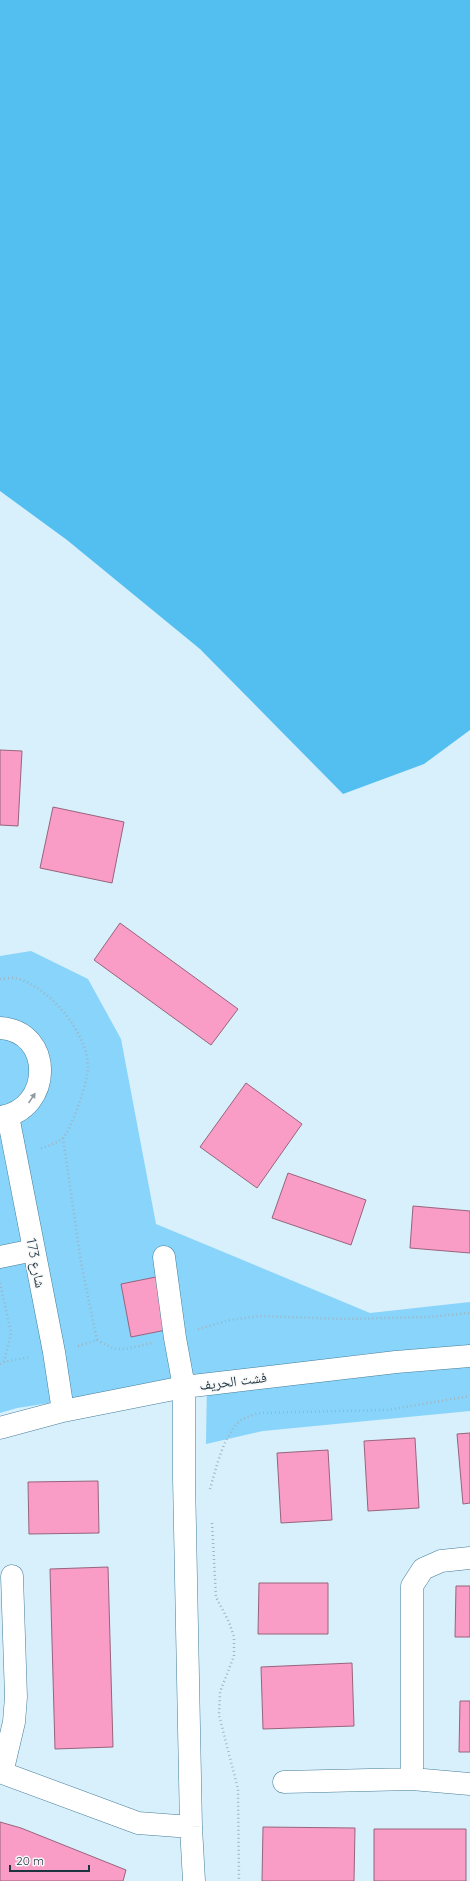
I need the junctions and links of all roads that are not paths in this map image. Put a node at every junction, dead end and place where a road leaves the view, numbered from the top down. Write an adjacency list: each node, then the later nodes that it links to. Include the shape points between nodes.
1 (0, 1028): 2 (street, شارع 173, one-way to 1, via 20,1111 30,1103 37,1092 40,1060 33,1044 15,1032)
2 (4, 1117): 3 (street, شارع 173)
3 (34, 1250): 4 (street); 8 (street, شارع 173)
4 (0, 1257)
5 (164, 1257): 7 (street)
6 (470, 1356): 7 (street, فشت الحريف)
7 (184, 1387): 8 (street, فشت الحريف); 16 (street)
8 (63, 1411): 9 (street, فشت الحريف)
9 (0, 1428)
10 (470, 1558): 13 (street, via 441,1561 423,1569 412,1586)
11 (12, 1576): 12 (street, via 16,1697 14,1722)
12 (1, 1772): 16 (street, via 138,1823)
13 (412, 1779): 14 (street); 15 (street)
14 (284, 1782)
15 (470, 1784)
16 (191, 1827): 17 (street)
17 (194, 1881)

